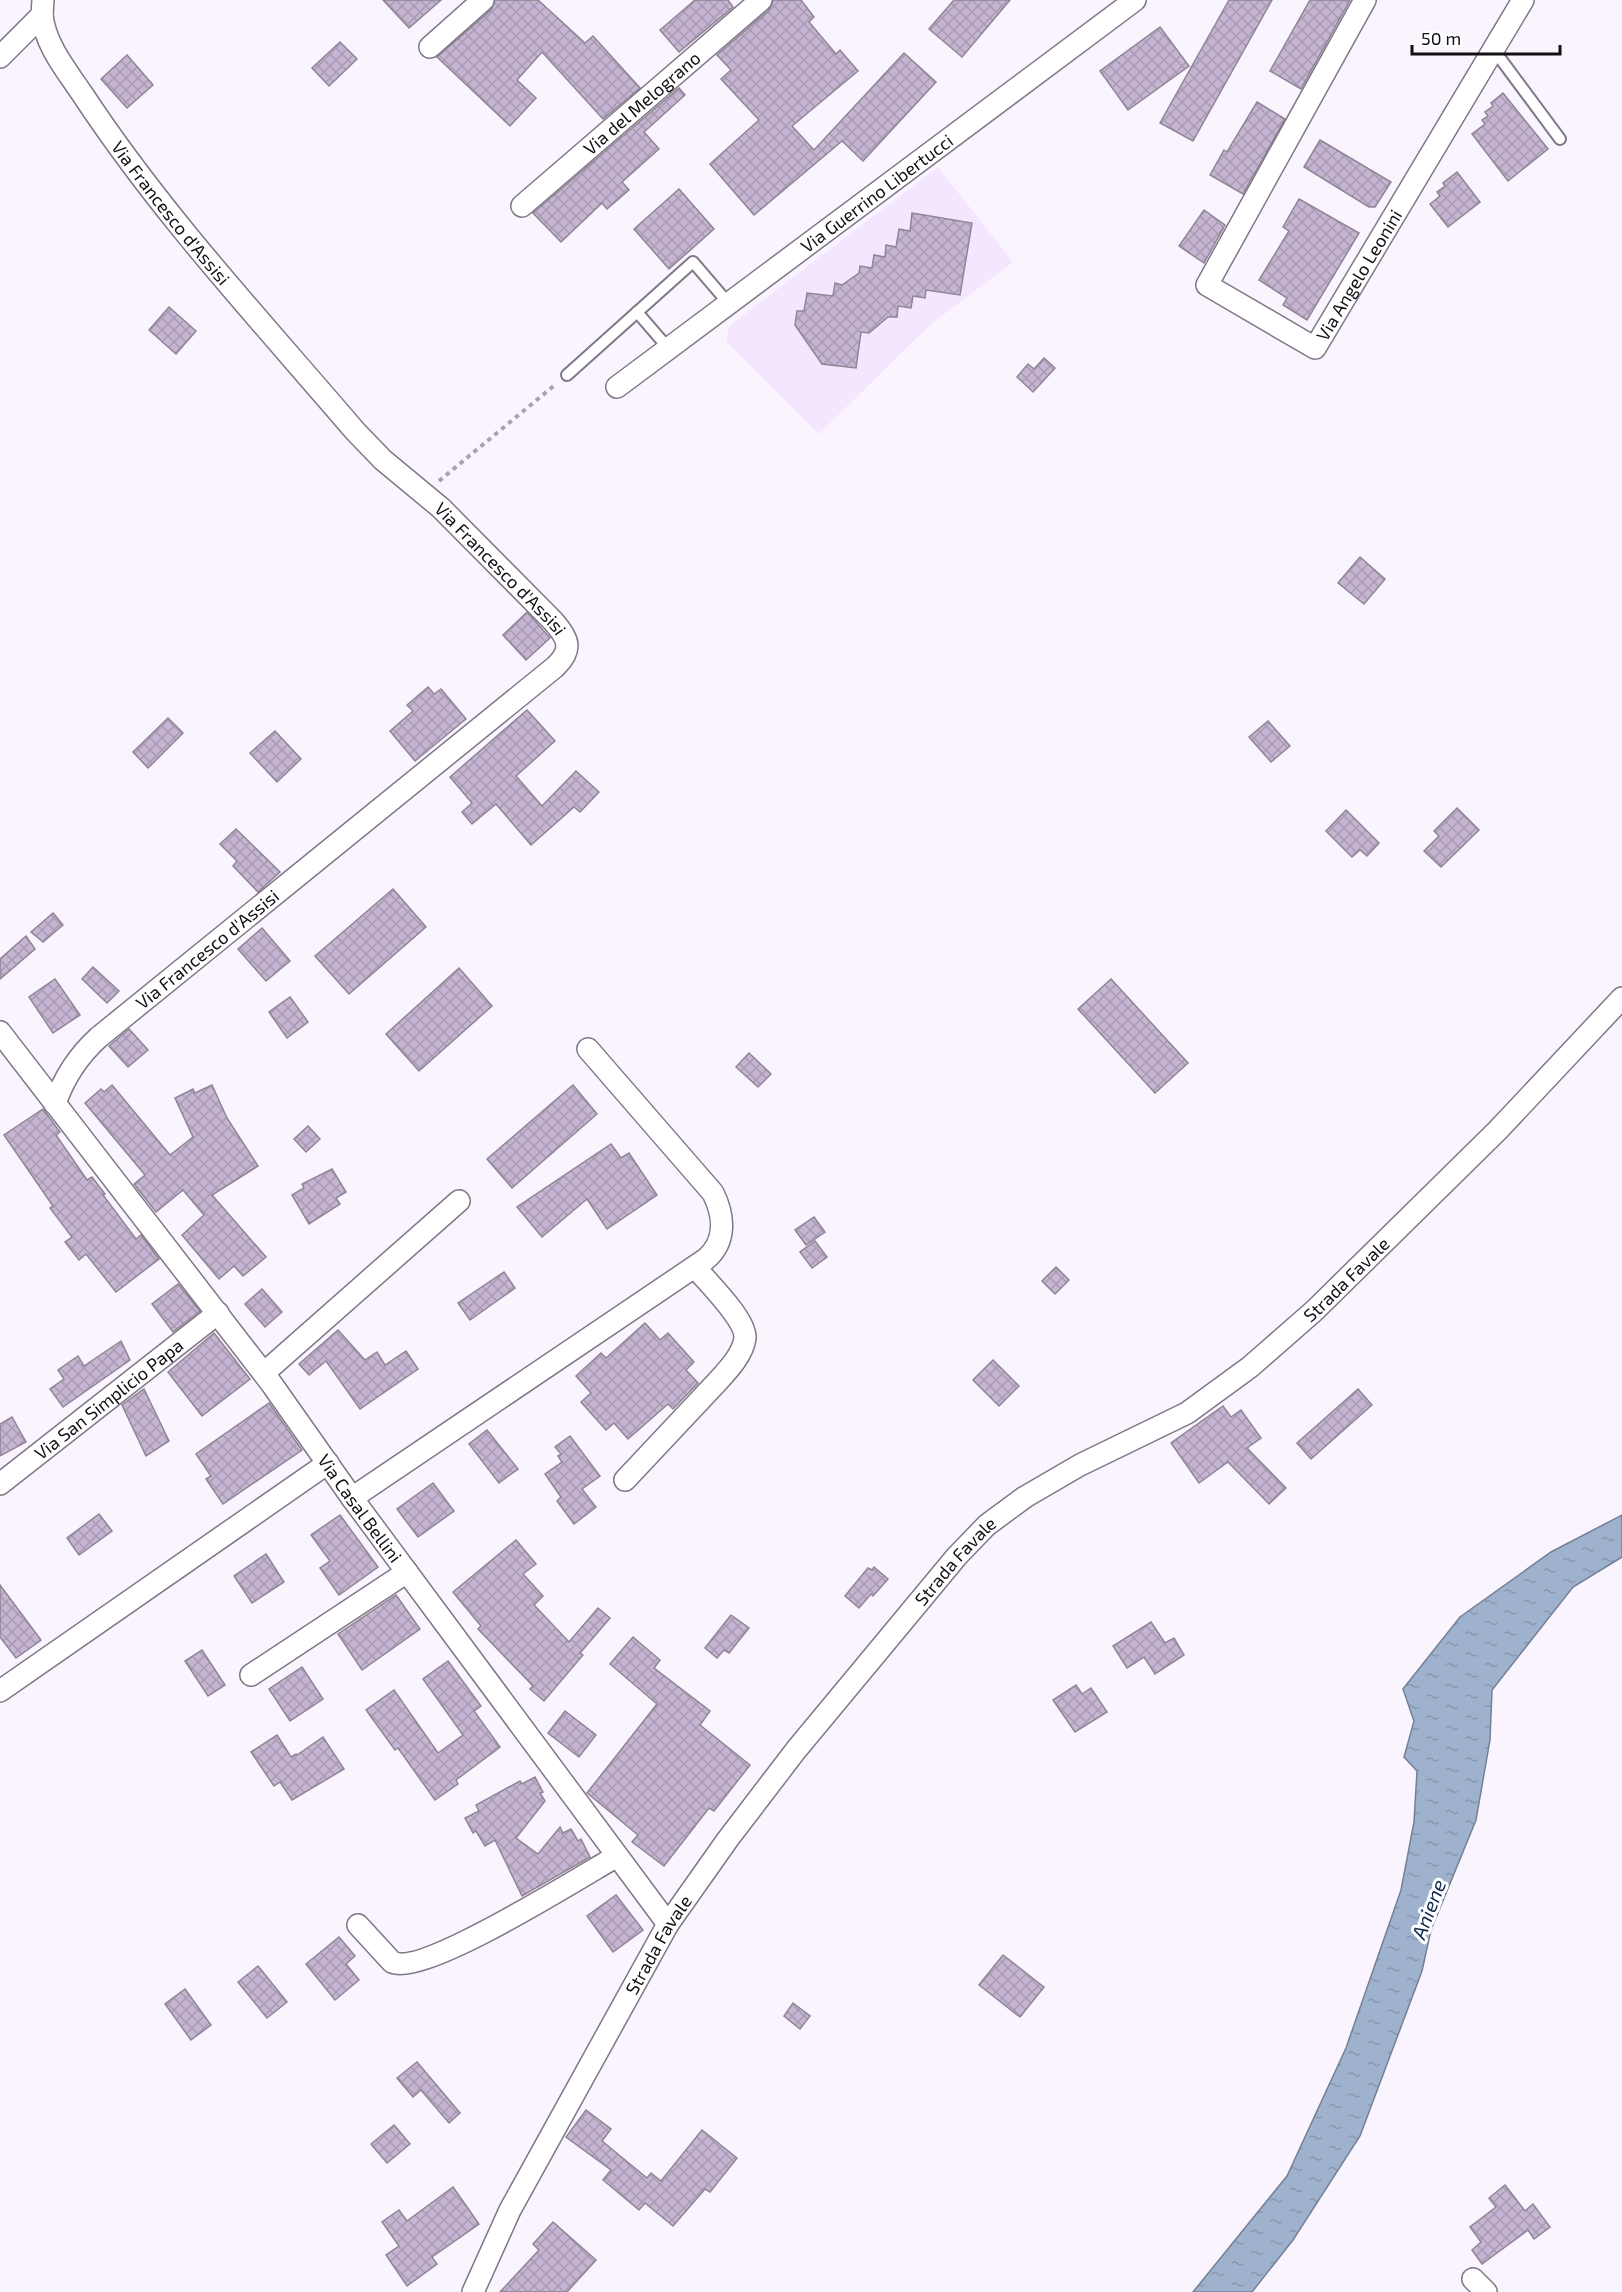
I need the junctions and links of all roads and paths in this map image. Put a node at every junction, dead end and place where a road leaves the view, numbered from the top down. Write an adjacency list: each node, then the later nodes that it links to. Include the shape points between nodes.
1 (483, 0): 7 (street)
2 (760, 0): 11 (street, Via del Melograno)
3 (1135, 0): 12 (street, Via Guerrino Libertucci)
4 (1365, 0): 8 (street, Via Angelo Leonini, via 1207,285 1315,348)
5 (1522, 0): 8 (street, Via Angelo Leonini)
6 (42, 8): 9 (street); 17 (street, Via Francesco d'Assisi, via 45,33 54,50 145,183 355,431 383,460)
7 (430, 47)
8 (1494, 50): 10 (lane)
9 (0, 57)
10 (1560, 139)
11 (522, 206)
12 (729, 304): 13 (lane, via 693,262); 14 (street, Via Guerrino Libertucci)
13 (637, 312): 14 (lane); 15 (lane)
14 (669, 349): 16 (street, Via Guerrino Libertucci)
15 (567, 375): 17 (path)
16 (617, 387)
17 (425, 493): 21 (street, Via Francesco d'Assisi, via 559,628 567,646 564,657 99,1037 82,1053)
18 (1622, 998): 34 (street, Strada Favale, via 1481,1146 1319,1306 1250,1367 1187,1413 1041,1487 973,1539 796,1750)
19 (0, 1032): 21 (street, Via Casal Bellini)
20 (588, 1049): 23 (street, via 717,1201 722,1223 718,1244)
21 (52, 1100): 24 (street, Via Casal Bellini)
22 (459, 1201): 25 (street)
23 (695, 1267): 27 (street, via 738,1319 745,1332 744,1343 732,1365); 29 (street)
24 (219, 1313): 25 (street, Via Casal Bellini); 28 (street, Via San Simplicio Papa)
25 (264, 1373): 26 (street, Via Casal Bellini)
26 (328, 1463): 29 (street, Via Casal Bellini); 32 (street)
27 (625, 1480)
28 (0, 1485)
29 (352, 1498): 30 (street, Via Casal Bellini)
30 (406, 1572): 31 (street); 33 (street, Via Casal Bellini)
31 (251, 1675)
32 (0, 1690)
33 (617, 1856): 34 (street, Via Casal Bellini); 35 (street, via 460,1944 411,1964 392,1962)
34 (668, 1924): 36 (street, Strada Favale, via 510,2210)
35 (358, 1925)
36 (473, 2292)

